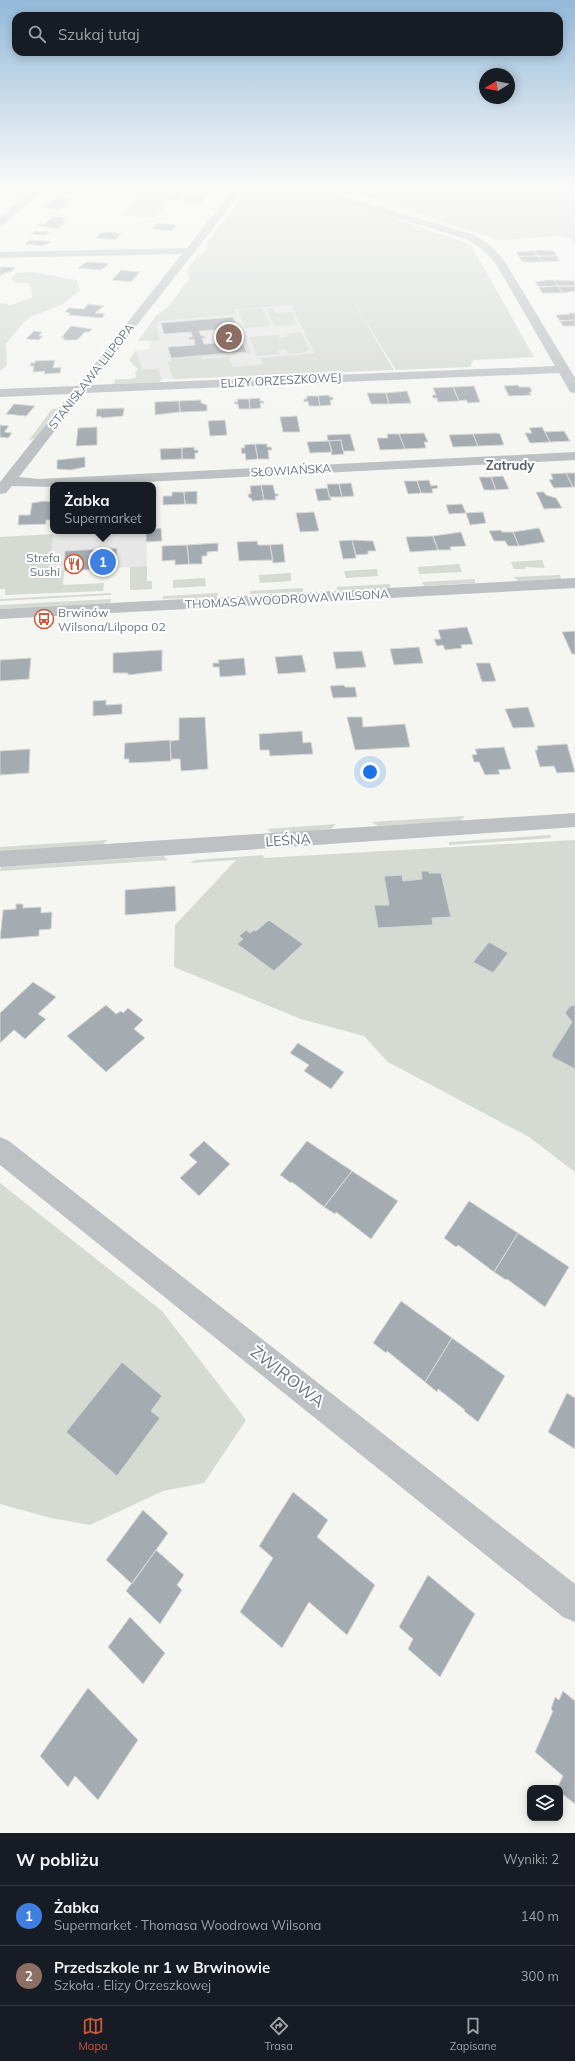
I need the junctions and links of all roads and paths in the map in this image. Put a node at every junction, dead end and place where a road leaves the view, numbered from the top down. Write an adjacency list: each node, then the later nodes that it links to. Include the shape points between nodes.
1 (174, 271): 5 (street, STANISŁAWA LILPOPA)
2 (506, 271): 3 (street)
3 (562, 369): 4 (street); 5 (street, ELIZY ORZESZKOWEJ)
4 (575, 389)
5 (80, 390): 6 (street, ELIZY ORZESZKOWEJ); 8 (street, STANISŁAWA LILPOPA)
6 (0, 393)
7 (575, 456): 8 (street, SŁOWIAŃSKA)
8 (4, 486)
9 (575, 583): 10 (street, THOMASA WOODROWA WILSONA)
10 (0, 614)
11 (575, 820): 12 (street, LEŚNA)
12 (0, 859)
13 (0, 1149): 14 (street, ŻWIROWA)
14 (575, 1605)

